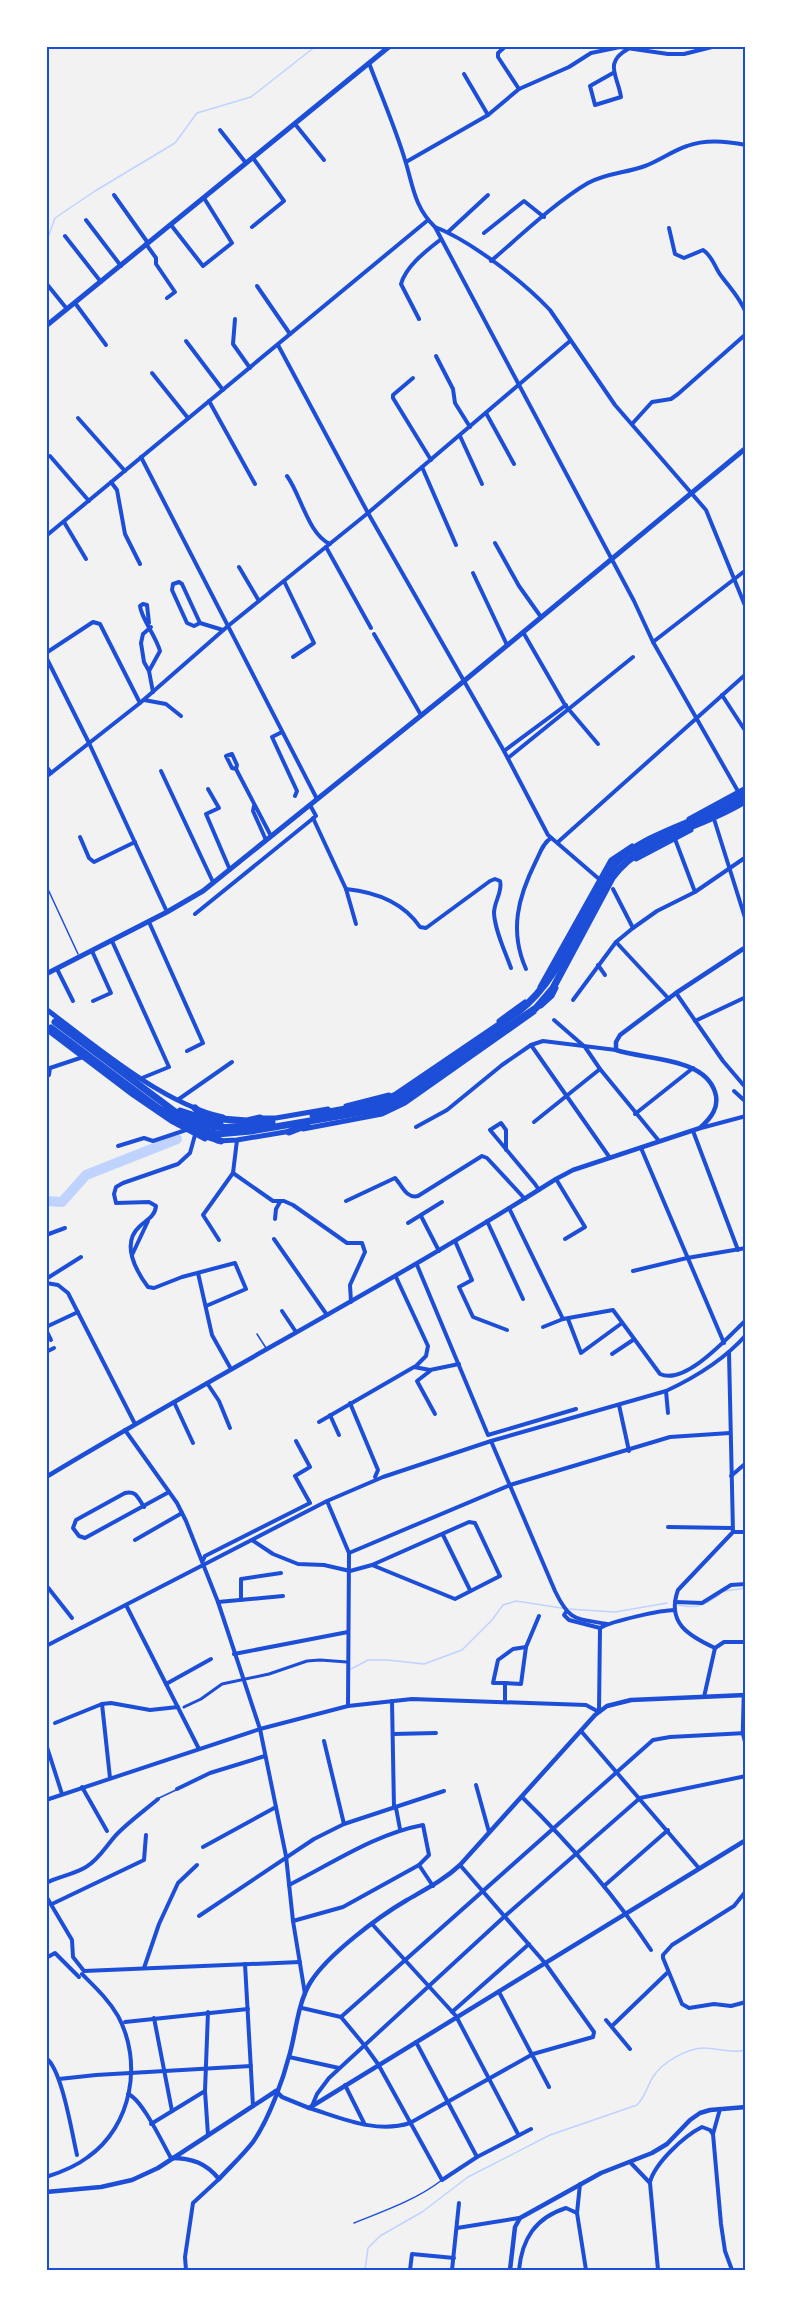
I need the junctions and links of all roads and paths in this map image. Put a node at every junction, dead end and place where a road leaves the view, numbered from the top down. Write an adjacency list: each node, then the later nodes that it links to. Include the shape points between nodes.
1 (390, 46): 7 (main road)
2 (506, 46): 10 (street, via 498,57)
3 (716, 46): 6 (street, via 684,54)
4 (607, 48): 5 (street); 10 (street)
5 (629, 48): 6 (street); 8 (street, via 615,59)
6 (648, 49)
7 (369, 63): 12 (main road); 17 (street)
8 (613, 73): 8 (street, via 621,97 595,105 590,86)
9 (464, 74): 11 (street)
10 (519, 89): 11 (street)
11 (488, 115): 17 (street)
12 (295, 124): 15 (main road); 16 (street)
13 (220, 130): 18 (street)
14 (746, 145): 22 (street, via 713,141 687,146 645,166 587,184)
15 (253, 158): 18 (main road); 26 (street, via 284,201)
16 (324, 160)
17 (405, 162): 24 (street, via 416,200)
18 (246, 163): 21 (main road)
19 (114, 195): 33 (street)
20 (488, 195): 29 (street)
21 (204, 198): 25 (main road); 25 (street, via 232,243 202,266)
22 (544, 217): 30 (street, via 524,201); 34 (street)
23 (86, 220): 35 (street)
24 (428, 220): 27 (street); 46 (street)
25 (171, 225): 33 (main road)
26 (252, 227)
27 (435, 227): 29 (street); 32 (street)
28 (669, 228): 42 (street, via 675,254 684,258 697,251 707,253)
29 (448, 232): 34 (street)
30 (484, 233)
31 (65, 236): 36 (street)
32 (441, 240): 44 (street, via 402,278 401,284); 56 (street)
33 (147, 244): 35 (main road); 39 (street, via 175,292)
34 (491, 261): 49 (street, via 550,310)
35 (121, 266): 36 (main road)
36 (101, 282): 40 (main road)
37 (46, 283): 41 (street)
38 (257, 286): 46 (street)
39 (167, 298)
40 (75, 303): 41 (main road); 50 (street)
41 (67, 309): 45 (main road)
42 (746, 313)
43 (235, 319): 53 (street, via 233,344)
44 (419, 319)
45 (46, 326)
46 (290, 334): 51 (street)
47 (746, 334): 62 (street, via 678,394 652,402)
48 (186, 341): 57 (street)
49 (570, 341): 56 (street); 62 (street)
50 (106, 345)
51 (278, 345): 53 (street); 78 (street)
52 (436, 356): 63 (street, via 453,389 455,403)
53 (250, 368): 57 (street)
54 (152, 373): 61 (street)
55 (413, 378): 68 (street, via 393,398)
56 (519, 386): 59 (street); 85 (street)
57 (223, 390): 58 (street)
58 (210, 401): 61 (street); 74 (street)
59 (486, 413): 63 (street); 69 (street)
60 (78, 418): 71 (street)
61 (188, 418): 67 (street)
62 (632, 424): 76 (street)
63 (470, 427): 64 (street)
64 (460, 436): 68 (street); 75 (street)
65 (746, 448): 76 (main road)
66 (50, 456): 77 (street)
67 (141, 457): 71 (street); 96 (street)
68 (431, 460): 70 (street)
69 (514, 464)
70 (422, 467): 78 (street); 82 (street)
71 (125, 471): 73 (street)
72 (287, 476): 83 (street, via 318,537)
73 (111, 482): 77 (street); 86 (street, via 117,490 125,534)
74 (255, 484)
75 (482, 484)
76 (692, 492): 85 (main road); 90 (street, via 706,510)
77 (89, 501): 79 (street)
78 (368, 513): 83 (street); 108 (street)
79 (64, 522): 80 (street); 84 (street)
80 (46, 536)
81 (495, 543): 94 (street)
82 (456, 545)
83 (328, 546): 91 (street); 97 (street)
84 (86, 559)
85 (610, 559): 94 (main road); 101 (street)
86 (140, 564)
87 (239, 567): 92 (street)
88 (746, 570): 90 (street)
89 (473, 573): 102 (street)
90 (733, 578): 93 (street); 101 (street)
91 (284, 581): 92 (street); 104 (street, via 314,643)
92 (259, 601): 96 (street)
93 (746, 608)
94 (541, 616): 99 (main road)
95 (200, 622): 95 (street, via 194,626 187,623 172,590 176,582 183,585); 98 (street)
96 (228, 626): 98 (street); 116 (street)
97 (371, 628)
98 (224, 630): 109 (street)
99 (523, 632): 102 (main road); 112 (street)
100 (374, 634): 114 (street)
101 (653, 642): 115 (street)
102 (507, 645): 108 (main road)
103 (46, 655): 111 (street, via 93,622 100,624); 118 (street)
104 (293, 657)
105 (633, 657): 112 (street)
106 (149, 671): 106 (street, via 141,638 150,625 160,651); 109 (street)
107 (746, 674): 110 (street)
108 (464, 681): 114 (main road); 120 (street)
109 (153, 692): 111 (street)
110 (722, 695): 115 (street); 117 (street)
111 (142, 701): 113 (street, via 166,704); 118 (street)
112 (567, 707): 119 (street); 120 (street); 121 (street)
113 (181, 716)
114 (421, 716): 130 (main road)
115 (698, 718): 128 (street); 141 (street)
116 (282, 732): 129 (street, via 272,737 297,791); 130 (street)
117 (746, 732)
118 (89, 743): 125 (street); 140 (street)
119 (598, 744)
120 (504, 751): 121 (street)
121 (508, 758): 138 (street)
122 (46, 766): 125 (street)
123 (236, 769): 137 (street, via 258,808)
124 (161, 771): 147 (street)
125 (49, 775)
126 (746, 788): 128 (main road)
127 (208, 789): 144 (street, via 219,808 206,814)
128 (742, 793): 131 (street); 135 (main road); 194 (highway, via 623,857 612,868 538,995)
129 (294, 796)
130 (317, 799): 132 (main road)
131 (746, 801): 134 (main road); 194 (highway, via 626,862 612,878 553,988 536,1008)
132 (310, 805): 133 (street); 137 (main road)
133 (314, 817): 149 (street); 153 (street)
134 (714, 819): 139 (main road); 145 (street)
135 (652, 836): 142 (main road, via 657,839); 146 (main road, via 611,860)
136 (80, 837): 140 (street, via 94,862)
137 (268, 838): 144 (main road)
138 (551, 838): 141 (street); 166 (street, via 532,869 518,909 516,938)
139 (674, 838): 142 (main road); 151 (street)
140 (135, 842): 152 (street)
141 (558, 842): 146 (street)
142 (656, 847): 179 (main road, via 620,873 552,996)
143 (746, 857): 145 (street)
144 (230, 870): 147 (main road)
145 (729, 870): 151 (street); 154 (street)
146 (599, 879): 176 (main road, via 539,989)
147 (213, 882): 152 (main road)
148 (46, 885): 162 (lane)
149 (346, 889): 156 (street); 164 (street, via 402,906 420,927 426,928 490,881 500,881 495,924)
150 (614, 889): 157 (street)
151 (695, 892): 157 (street)
152 (167, 912): 155 (main road)
153 (195, 914)
154 (746, 921)
155 (149, 922): 158 (main road); 184 (street, via 203,1043)
156 (356, 924)
157 (633, 927): 159 (street)
158 (112, 941): 161 (main road); 190 (street, via 169,1067)
159 (616, 942): 163 (street); 171 (street)
160 (745, 948): 169 (street)
161 (92, 951): 162 (main road); 174 (street, via 111,993)
162 (80, 958): 165 (main road)
163 (598, 965): 168 (street); 173 (street)
164 (511, 968)
165 (57, 969): 167 (main road); 172 (street)
166 (526, 969)
167 (46, 974)
168 (605, 975)
169 (676, 993): 171 (street); 178 (street)
170 (746, 998): 178 (street)
171 (669, 999): 183 (street, via 620,1035)
172 (73, 1000)
173 (573, 1000)
174 (93, 1001)
175 (46, 1009): 190 (main road)
176 (511, 1012): 179 (main road); 198 (main road, via 399,1090)
177 (554, 1020): 182 (street)
178 (695, 1021): 191 (street)
179 (521, 1023): 207 (main road, via 405,1103 382,1114)
180 (51, 1026): 185 (main road); 196 (highway); 210 (highway)
181 (531, 1045): 182 (street, via 543,1041); 193 (street); 209 (street, via 447,1110)
182 (585, 1047): 183 (street); 188 (street)
183 (616, 1050): 187 (street)
184 (187, 1051)
185 (83, 1057): 189 (street, via 50,1068); 210 (main road, via 133,1095)
186 (232, 1062): 195 (street)
187 (693, 1068): 202 (street); 211 (street, via 709,1080 716,1097 710,1119)
188 (600, 1069): 193 (street); 202 (street)
189 (46, 1076)
190 (142, 1078): 195 (main road)
191 (746, 1088)
192 (734, 1091): 197 (street)
193 (567, 1095): 208 (street); 221 (street)
194 (398, 1098): 200 (highway, via 380,1109)
195 (179, 1099): 199 (main road)
196 (161, 1101): 200 (highway, via 184,1118 214,1128); 201 (highway)
197 (746, 1102)
198 (344, 1106): 200 (highway); 206 (main road)
199 (195, 1108): 204 (highway); 205 (main road, via 224,1117)
200 (367, 1108): 207 (highway); 210 (highway, via 237,1133)
201 (178, 1110): 204 (highway); 206 (highway, via 217,1124)
202 (635, 1114): 217 (street)
203 (746, 1116): 211 (street)
204 (204, 1117): 205 (highway)
205 (260, 1118): 206 (main road)
206 (276, 1118)
207 (352, 1118): 213 (highway)
208 (534, 1122)
209 (416, 1127)
210 (187, 1128): 214 (main road); 216 (highway); 218 (street, via 153,1141 144,1138)
211 (700, 1128): 212 (street)
212 (693, 1131): 217 (street); 242 (street)
213 (289, 1132): 215 (main road)
214 (195, 1135): 216 (main road); 232 (street, via 190,1153 178,1164 116,1187 116,1203 149,1202 156,1206)
215 (237, 1140): 216 (main road); 222 (street)
216 (221, 1141)
217 (659, 1142): 219 (street)
218 (118, 1146)
219 (641, 1148): 221 (street); 246 (street)
220 (506, 1149): 220 (street, via 506,1130 497,1123 490,1130); 224 (street)
221 (610, 1158): 223 (street)
222 (232, 1173): 227 (street); 239 (street, via 203,1215)
223 (556, 1179): 224 (street); 238 (street, via 585,1227)
224 (539, 1190): 225 (street)
225 (525, 1199): 226 (street, via 482,1156 418,1197 408,1196 397,1179 392,1178); 229 (street)
226 (346, 1201)
227 (280, 1202): 231 (street); 253 (street, via 293,1205 347,1243 365,1246 350,1285)
228 (442, 1202): 230 (street)
229 (509, 1208): 233 (street); 258 (street)
230 (421, 1216): 234 (street); 243 (street)
231 (275, 1219)
232 (148, 1220): 245 (street); 245 (street, via 131,1237)
233 (487, 1221): 240 (street); 252 (street)
234 (408, 1223)
235 (65, 1228): 236 (street)
236 (46, 1235)
237 (274, 1239): 257 (street)
238 (565, 1239)
239 (219, 1240)
240 (455, 1241): 243 (street); 263 (street, via 472,1280 459,1287 473,1317)
241 (746, 1248): 242 (street)
242 (738, 1250): 246 (street)
243 (439, 1251): 247 (street)
244 (81, 1257): 251 (street)
245 (132, 1257): 249 (street, via 148,1287)
246 (687, 1258): 248 (street); 269 (street)
247 (417, 1265): 250 (street); 275 (street)
248 (633, 1271)
249 (198, 1273): 254 (street); 254 (street, via 235,1263 246,1289)
250 (396, 1277): 253 (street); 276 (street, via 428,1346 426,1356)
251 (46, 1281): 256 (street, via 68,1293)
252 (523, 1299)
253 (351, 1302): 257 (street)
254 (206, 1306): 277 (street, via 212,1335)
255 (282, 1311): 264 (street)
256 (78, 1312): 262 (street); 289 (street)
257 (328, 1315): 264 (street)
258 (566, 1319): 260 (street, via 613,1310); 260 (street, via 581,1353); 261 (street)
259 (745, 1322): 269 (street)
260 (622, 1323): 268 (street)
261 (543, 1328)
262 (46, 1329): 267 (street)
263 (507, 1330)
264 (296, 1332): 271 (street)
265 (257, 1334): 271 (lane)
266 (746, 1335): 273 (street)
267 (51, 1340)
268 (633, 1340): 269 (street, via 665,1376 684,1371); 274 (street)
269 (724, 1343)
270 (54, 1348): 272 (street)
271 (266, 1349): 277 (street)
272 (46, 1352)
273 (729, 1353): 280 (street, via 686,1382); 292 (street)
274 (612, 1354)
275 (459, 1364): 278 (street); 284 (street, via 488,1435)
276 (414, 1368): 278 (street); 282 (street)
277 (231, 1369): 279 (street)
278 (430, 1370): 286 (street, via 417,1381)
279 (207, 1383): 281 (street); 290 (street)
280 (666, 1390): 283 (street); 285 (street)
281 (174, 1402): 289 (street); 296 (street)
282 (350, 1403): 287 (street); 301 (street, via 378,1470)
283 (619, 1405): 295 (street); 297 (street)
284 (576, 1409)
285 (668, 1413)
286 (435, 1414)
287 (330, 1415): 288 (street); 293 (street)
288 (319, 1422)
289 (135, 1424): 291 (street)
290 (230, 1428)
291 (125, 1430): 300 (street); 303 (street)
292 (730, 1433): 297 (street, via 670,1437); 299 (street)
293 (339, 1435)
294 (296, 1441): 314 (street, via 310,1467 295,1476 310,1503 205,1556)
295 (491, 1441): 302 (street); 304 (street, via 383,1477)
296 (193, 1443)
297 (629, 1451): 302 (street)
298 (746, 1463): 299 (street)
299 (731, 1476): 308 (street)
300 (46, 1477)
301 (375, 1477)
302 (510, 1485): 313 (street); 327 (street)
303 (169, 1492): 305 (street); 306 (street)
304 (327, 1501): 312 (street); 313 (street)
305 (144, 1507): 305 (street, via 85,1538 73,1528 76,1520 125,1493 136,1494)
306 (182, 1513): 311 (street); 314 (street)
307 (668, 1527): 308 (street)
308 (732, 1530): 309 (street); 324 (street, via 678,1590)
309 (746, 1532)
310 (443, 1534): 315 (street); 320 (street); 320 (street, via 469,1522 476,1523 500,1575)
311 (135, 1540)
312 (251, 1540): 314 (street); 316 (street, via 298,1564)
313 (349, 1553): 316 (street)
314 (203, 1563): 323 (street); 325 (street)
315 (372, 1565): 316 (street); 320 (street, via 454,1599)
316 (350, 1571): 332 (street)
317 (281, 1573): 322 (street, via 241,1579)
318 (746, 1584): 324 (street, via 731,1585 702,1603)
319 (46, 1585): 329 (street)
320 (470, 1590)
321 (283, 1596): 322 (street)
322 (241, 1600): 323 (street)
323 (218, 1602): 337 (street)
324 (675, 1602): 326 (street)
325 (126, 1605): 334 (street); 342 (street)
326 (675, 1610): 330 (street); 336 (street, via 690,1637)
327 (566, 1614): 330 (street); 331 (street, via 569,1620)
328 (539, 1616): 335 (street)
329 (72, 1618)
330 (607, 1624): 331 (street)
331 (600, 1628): 351 (street)
332 (348, 1632): 337 (street); 339 (street)
333 (746, 1642): 336 (street, via 724,1642)
334 (46, 1646)
335 (526, 1647): 341 (street, via 520,1684); 341 (street, via 513,1649 498,1660 494,1683)
336 (715, 1648): 344 (street)
337 (234, 1654): 340 (street)
338 (211, 1659): 342 (street)
339 (347, 1662): 340 (street, via 307,1661); 348 (street)
340 (243, 1678): 350 (street, via 222,1684); 353 (street)
341 (505, 1683): 346 (street)
342 (166, 1684): 349 (street)
343 (745, 1695): 344 (street); 356 (street)
344 (704, 1697): 351 (street, via 631,1700)
345 (392, 1701): 346 (street); 348 (street); 357 (street)
346 (505, 1702): 351 (street, via 586,1705)
347 (102, 1704): 349 (street, via 150,1710); 352 (street); 365 (street)
348 (348, 1706): 353 (street)
349 (178, 1707): 361 (street)
350 (184, 1707)
351 (599, 1712): 354 (street)
352 (55, 1723)
353 (260, 1729): 361 (street); 362 (street)
354 (581, 1731): 363 (street); 371 (street)
355 (436, 1733): 357 (street)
356 (744, 1733): 360 (street); 363 (street, via 659,1738)
357 (393, 1734): 376 (street)
358 (324, 1741): 377 (street)
359 (46, 1744): 370 (street)
360 (746, 1745)
361 (199, 1749): 365 (street)
362 (265, 1755): 368 (street, via 210,1773); 375 (street)
363 (616, 1772): 372 (street); 378 (street)
364 (746, 1776): 372 (street)
365 (110, 1778): 367 (street)
366 (476, 1785): 382 (street)
367 (82, 1787): 370 (street); 381 (street)
368 (177, 1789): 373 (lane)
369 (444, 1791): 376 (street)
370 (62, 1794): 374 (street)
371 (522, 1797): 378 (street); 382 (street)
372 (640, 1798): 380 (street); 386 (street)
373 (158, 1799): 392 (street, via 118,1833 87,1867)
374 (46, 1800)
375 (276, 1806): 385 (street); 387 (street)
376 (395, 1808): 377 (street); 379 (street)
377 (344, 1824): 387 (street)
378 (554, 1828): 386 (street); 397 (street)
379 (400, 1829): 389 (street, via 423,1825 429,1856); 393 (street)
380 (668, 1830): 391 (street); 395 (street)
381 (107, 1832)
382 (489, 1833): 390 (street)
383 (146, 1835): 399 (street, via 144,1860)
384 (746, 1840): 391 (street)
385 (203, 1847)
386 (577, 1855): 395 (street); 402 (street)
387 (286, 1856): 393 (street); 401 (street)
388 (197, 1865): 412 (street, via 178,1883)
389 (419, 1865): 394 (street); 403 (street, via 343,1907)
390 (460, 1865): 394 (street); 397 (street)
391 (698, 1867): 400 (street)
392 (46, 1883)
393 (289, 1885): 403 (street)
394 (433, 1886): 404 (street)
395 (604, 1886): 400 (street)
396 (746, 1891): 413 (street, via 734,1906 665,1951)
397 (482, 1892): 402 (street); 408 (street)
398 (46, 1896): 399 (street)
399 (52, 1904): 414 (street, via 72,1940)
400 (626, 1912): 406 (street); 410 (street)
401 (199, 1916)
402 (505, 1916): 405 (street); 415 (street)
403 (293, 1921): 409 (street)
404 (372, 1924): 408 (street); 417 (street, via 329,1960)
405 (529, 1944): 410 (street); 422 (street)
406 (651, 1950)
407 (46, 1958): 414 (street, via 55,1953)
408 (406, 1961): 415 (street); 424 (street)
409 (300, 1962): 411 (street); 417 (street)
410 (545, 1963): 416 (street); 431 (street, via 594,2032 591,2039)
411 (245, 1964): 412 (street); 420 (street)
412 (144, 1968): 414 (street)
413 (667, 1973): 418 (street, via 682,2004 689,2008); 427 (street)
414 (81, 1974): 439 (street, via 106,1999 118,2018 129,2047)
415 (429, 1986): 422 (street); 429 (street)
416 (499, 1992): 422 (street); 431 (street)
417 (305, 1995): 419 (street)
418 (746, 2002)
419 (302, 2008): 424 (street); 432 (street)
420 (248, 2009): 421 (street); 435 (street)
421 (208, 2012): 423 (street); 436 (street)
422 (454, 2014): 428 (street); 441 (street)
423 (154, 2018): 426 (street); 438 (street)
424 (341, 2018): 429 (street)
425 (606, 2019): 427 (street)
426 (125, 2022)
427 (612, 2026): 430 (street)
428 (416, 2042): 434 (street); 449 (street)
429 (364, 2046): 434 (street); 437 (street)
430 (630, 2049)
431 (533, 2054): 441 (street); 443 (street)
432 (289, 2057): 437 (street); 445 (street)
433 (46, 2058): 440 (street)
434 (378, 2064): 442 (street); 455 (street)
435 (251, 2066): 436 (street); 450 (street)
436 (205, 2068): 438 (street); 444 (street)
437 (340, 2068): 451 (street)
438 (165, 2072): 439 (street); 454 (street)
439 (131, 2073): 440 (street); 446 (street)
440 (59, 2079): 462 (street)
441 (489, 2079): 449 (street); 459 (street)
442 (345, 2085): 451 (street); 457 (street)
443 (549, 2087)
444 (205, 2091): 454 (street); 461 (street)
445 (276, 2091): 447 (street); 448 (street); 450 (street)
446 (128, 2094): 456 (street); 466 (street, via 115,2127 101,2146 81,2162)
447 (282, 2097): 448 (street); 451 (street)
448 (274, 2099): 467 (street, via 254,2140)
449 (448, 2103): 455 (street); 463 (street)
450 (253, 2106): 461 (street)
451 (310, 2107): 457 (street)
452 (746, 2107): 453 (street)
453 (720, 2108): 460 (street); 465 (street, via 700,2114 667,2144)
454 (172, 2111): 456 (street)
455 (410, 2123): 457 (street, via 386,2128); 468 (street)
456 (151, 2124): 464 (street)
457 (364, 2124)
458 (531, 2129): 459 (street)
459 (518, 2134): 463 (street)
460 (713, 2134): 469 (street, via 702,2127 690,2133 653,2173); 485 (street, via 725,2251)
461 (208, 2135): 464 (street)
462 (77, 2155)
463 (477, 2157): 468 (street)
464 (171, 2158): 467 (street, via 202,2163); 471 (street, via 132,2180)
465 (630, 2162): 469 (street); 470 (street)
466 (46, 2176)
467 (219, 2179): 478 (street, via 193,2203)
468 (442, 2180): 475 (lane)
469 (650, 2183): 484 (street)
470 (580, 2184): 473 (street); 474 (street)
471 (46, 2192)
472 (459, 2203): 476 (street)
473 (577, 2213): 482 (street, via 566,2208 541,2221 527,2236); 483 (street)
474 (520, 2218): 476 (street); 481 (street, via 515,2227)
475 (354, 2223)
476 (457, 2228): 477 (street)
477 (454, 2258): 479 (street, via 412,2254); 480 (street)
478 (186, 2271)
479 (410, 2271)
480 (452, 2271)
481 (510, 2271)
482 (519, 2271)
483 (586, 2271)
484 (658, 2271)
485 (732, 2271)

